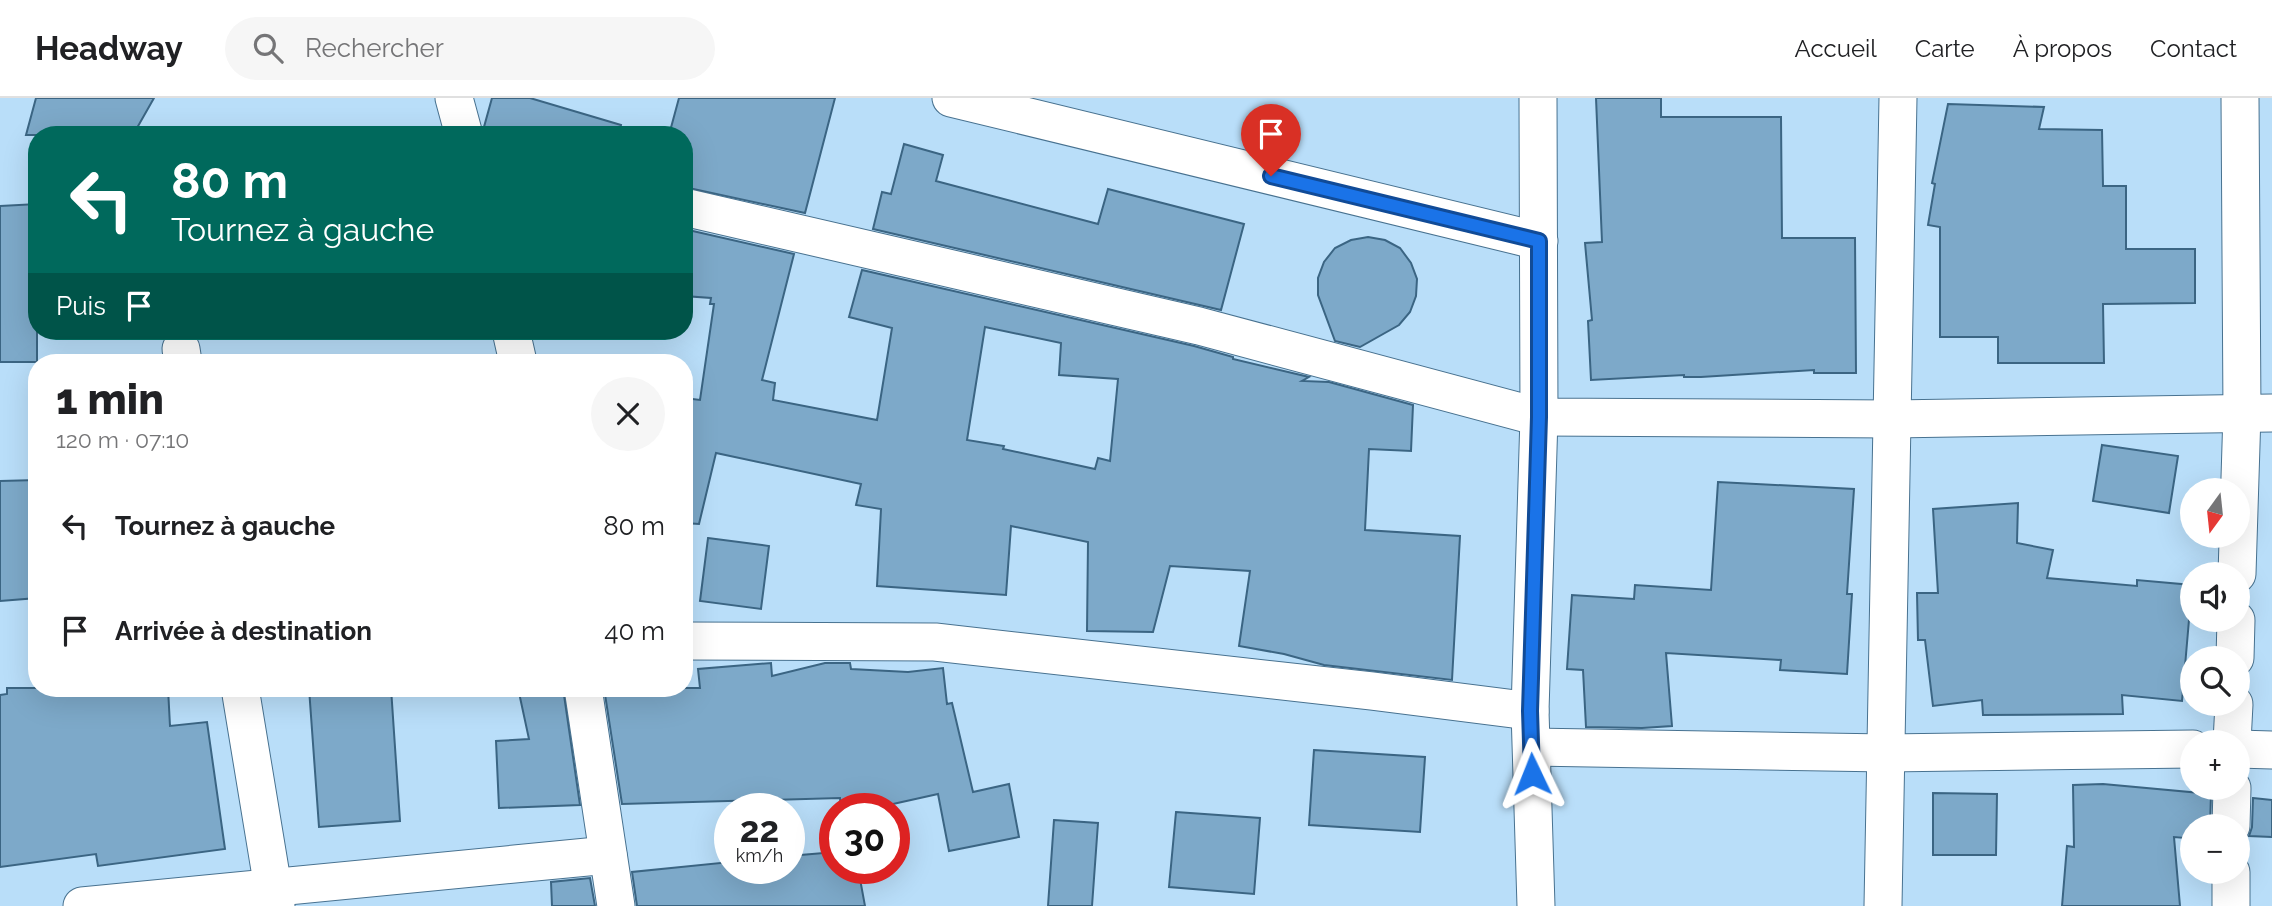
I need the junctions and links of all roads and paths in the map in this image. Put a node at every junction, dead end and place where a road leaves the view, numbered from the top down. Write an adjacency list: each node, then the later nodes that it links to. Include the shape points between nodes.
1 (454, 98): 6 (street)
2 (951, 98): 8 (street)
3 (1538, 98): 8 (street)
4 (1898, 98): 11 (street)
5 (2240, 98): 9 (street)
6 (462, 126)
7 (693, 209): 10 (street, via 1199,326)
8 (1539, 241): 10 (street)
9 (2257, 413): 11 (street); 12 (street)
10 (1539, 417): 11 (street); 16 (street)
11 (1892, 419): 21 (street)
12 (2238, 562)
13 (693, 641): 16 (street, via 935,642)
14 (242, 697): 24 (street)
15 (584, 697): 22 (street)
16 (1530, 711): 17 (street)
17 (1531, 747): 21 (street); 27 (street)
18 (2180, 749): 21 (street)
19 (2250, 749): 20 (street)
20 (2272, 750)
21 (1886, 753): 28 (street)
22 (608, 855): 24 (street); 26 (street)
23 (2231, 884): 29 (street)
24 (275, 897): 25 (street)
25 (82, 906)
26 (617, 906)
27 (1536, 906)
28 (1883, 906)
29 (2231, 906)

